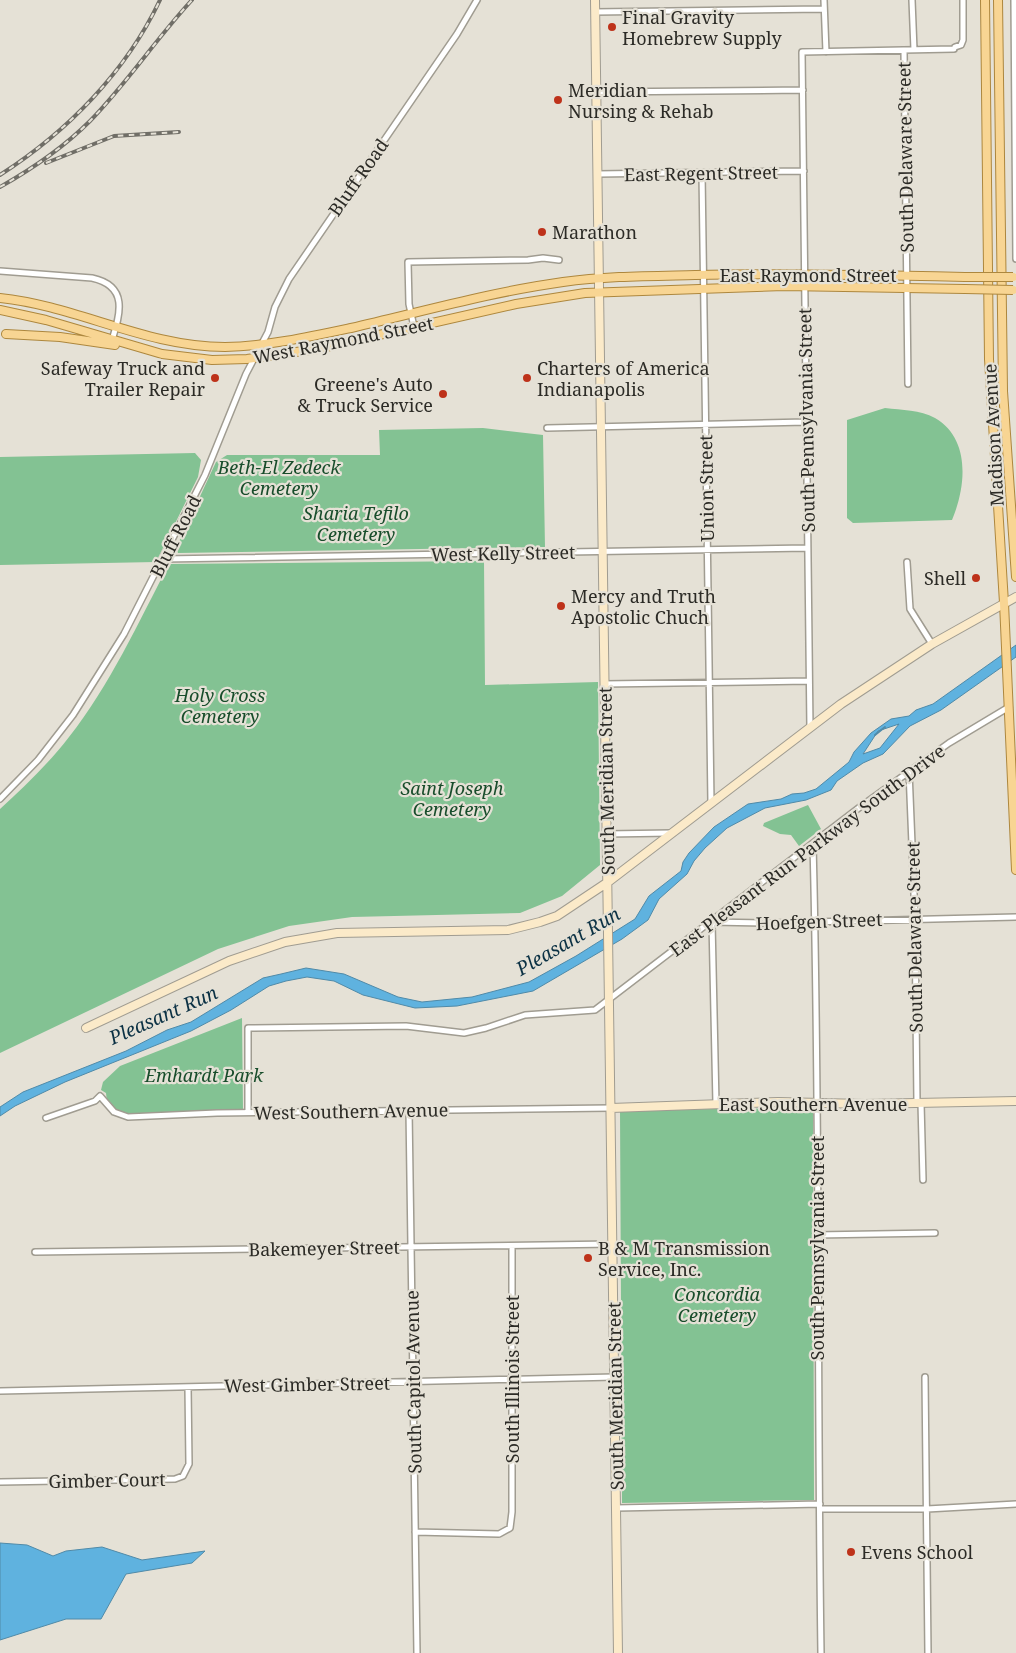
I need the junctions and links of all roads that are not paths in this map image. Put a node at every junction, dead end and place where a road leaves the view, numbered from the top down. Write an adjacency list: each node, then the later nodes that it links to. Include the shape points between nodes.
1 (477, 0): 41 (street, Bluff Road, via 289,279)
2 (595, 0): 10 (main road, South Meridian Street)
3 (824, 0): 9 (street)
4 (912, 0): 12 (street, South Delaware Street)
5 (963, 0): 12 (street, via 962,44 954,48)
6 (985, 0): 56 (main road, Madison Avenue, via 988,360)
7 (998, 0): 54 (main road, Madison Avenue, via 1003,391)
8 (1014, 0): 14 (street)
9 (824, 9): 10 (street); 13 (street)
10 (596, 12): 16 (main road, South Meridian Street)
11 (904, 50): 12 (street); 13 (street); 26 (street, South Delaware Street)
12 (914, 50)
13 (826, 52): 15 (street, South Pennsylvania Street, via 802,52)
14 (1015, 83): 17 (street)
15 (803, 90): 16 (street); 18 (street, South Pennsylvania Street)
16 (596, 92): 20 (main road, South Meridian Street)
17 (1015, 98): 21 (street)
18 (804, 171): 19 (street, East Regent Street); 24 (street, South Pennsylvania Street)
19 (702, 173): 20 (street, East Regent Street); 25 (street, Union Street)
20 (598, 174): 28 (main road, South Meridian Street)
21 (1016, 259)
22 (559, 260): 36 (street, via 408,262)
23 (0, 271): 38 (street, via 99,280 112,288 119,299)
24 (805, 273): 25 (main road, East Raymond Street); 26 (main road, East Raymond Street); 29 (street, South Pennsylvania Street)
25 (704, 275): 28 (main road, East Raymond Street); 30 (street, Union Street)
26 (906, 275): 27 (main road, East Raymond Street, bridge); 31 (street, South Delaware Street)
27 (1015, 277)
28 (600, 278): 33 (main road, South Meridian Street); 36 (main road, West Raymond Street, via 551,284)
29 (805, 286): 30 (main road, East Raymond Street); 31 (main road, East Raymond Street); 45 (street, South Pennsylvania Street)
30 (704, 288): 33 (main road, East Raymond Street); 46 (street, Union Street)
31 (906, 288): 32 (main road, East Raymond Street, bridge); 44 (street, South Delaware Street)
32 (1015, 290)
33 (600, 292): 37 (main road, West Raymond Street, via 540,299); 47 (main road, South Meridian Street)
34 (0, 298): 38 (main road, West Raymond Street, via 42,305)
35 (0, 310): 40 (main road, West Raymond Street)
36 (411, 314): 37 (street); 41 (main road, West Raymond Street)
37 (414, 327): 43 (main road, West Raymond Street, via 317,349)
38 (116, 328): 40 (street); 41 (main road, West Raymond Street, via 182,344)
39 (3, 334): 42 (main road, via 66,338)
40 (112, 340): 42 (main road, West Raymond Street)
41 (260, 345): 43 (street, Bluff Road)
42 (137, 348): 43 (main road, West Raymond Street, via 196,358)
43 (253, 359): 52 (street, Bluff Road, via 212,460)
44 (908, 384)
45 (806, 422): 46 (street); 49 (street, South Pennsylvania Street)
46 (706, 425): 47 (street); 50 (street, Union Street)
47 (602, 427): 48 (street); 51 (main road, South Meridian Street)
48 (547, 428)
49 (808, 548): 50 (street, West Kelly Street); 58 (street, South Pennsylvania Street)
50 (707, 550): 51 (street, West Kelly Street); 59 (street, Union Street)
51 (603, 551): 52 (street, West Kelly Street); 60 (main road, South Meridian Street)
52 (164, 559): 64 (street, Bluff Road, via 84,699 44,753)
53 (907, 562): 57 (street, via 910,609)
54 (1016, 577)
55 (1016, 597): 56 (main road)
56 (1004, 603): 57 (main road); 61 (main road, Madison Avenue)
57 (932, 644): 62 (main road)
58 (809, 681): 59 (street); 62 (street, South Pennsylvania Street)
59 (709, 682): 60 (street); 65 (street, Union Street)
60 (604, 684): 67 (main road, South Meridian Street)
61 (1009, 707): 63 (street, East Pleasant Run Parkway South Drive); 69 (main road, Madison Avenue)
62 (810, 728): 65 (main road)
63 (909, 771): 68 (street, East Pleasant Run Parkway South Drive); 72 (street, South Delaware Street)
64 (0, 799)
65 (710, 803): 66 (main road)
66 (672, 833): 67 (street); 70 (main road)
67 (606, 834): 70 (main road, South Meridian Street)
68 (813, 844): 73 (street, South Pennsylvania Street); 74 (street, East Pleasant Run Parkway South Drive)
69 (1016, 870)
70 (608, 882): 75 (main road, South Meridian Street); 76 (main road, via 570,909 520,928 336,934 284,942 229,961)
71 (1016, 917): 72 (street, Hoefgen Street)
72 (914, 918): 73 (street, Hoefgen Street); 78 (street, South Delaware Street)
73 (815, 921): 74 (street, Hoefgen Street); 80 (street, South Pennsylvania Street)
74 (712, 922): 75 (street, East Pleasant Run Parkway South Drive); 79 (street)
75 (609, 1000): 81 (main road, South Meridian Street); 83 (street, East Pleasant Run Parkway South Drive, via 588,1012 524,1015 464,1032 406,1026 248,1028)
76 (86, 1028)
77 (1016, 1101): 78 (main road, East Southern Avenue)
78 (919, 1103): 80 (main road, East Southern Avenue); 85 (street, South Delaware Street)
79 (716, 1104): 80 (main road, East Southern Avenue); 81 (main road, East Southern Avenue)
80 (817, 1104): 87 (street, South Pennsylvania Street)
81 (611, 1108): 82 (street, West Southern Avenue); 88 (main road, South Meridian Street)
82 (409, 1110): 83 (street, West Southern Avenue); 90 (street, South Capitol Avenue)
83 (248, 1112): 84 (street, West Southern Avenue, via 128,1117 114,1112 100,1096 95,1101)
84 (46, 1118)
85 (923, 1180)
86 (935, 1233): 87 (street)
87 (816, 1235): 100 (street, South Pennsylvania Street)
88 (613, 1244): 89 (street, Bakemeyer Street); 92 (main road, South Meridian Street)
89 (512, 1246): 90 (street, Bakemeyer Street); 94 (street, South Illinois Street)
90 (411, 1247): 91 (street, Bakemeyer Street); 95 (street, South Capitol Avenue)
91 (35, 1252)
92 (614, 1377): 94 (street, West Gimber Street); 101 (main road, South Meridian Street)
93 (925, 1377): 102 (street)
94 (512, 1379): 95 (street, West Gimber Street); 103 (street, South Illinois Street, via 510,1528 499,1534)
95 (413, 1381): 96 (street, West Gimber Street); 103 (street, South Capitol Avenue)
96 (188, 1387): 97 (street, West Gimber Street); 98 (street, Gimber Court, via 188,1466 183,1476 175,1479)
97 (0, 1390)
98 (0, 1482)
99 (1016, 1504): 102 (street)
100 (820, 1507): 101 (street); 102 (street); 106 (street, South Pennsylvania Street)
101 (616, 1508): 105 (main road, South Meridian Street)
102 (927, 1509): 107 (street)
103 (415, 1532): 104 (street, South Capitol Avenue)
104 (417, 1653)
105 (618, 1653)
106 (821, 1653)
107 (928, 1653)

